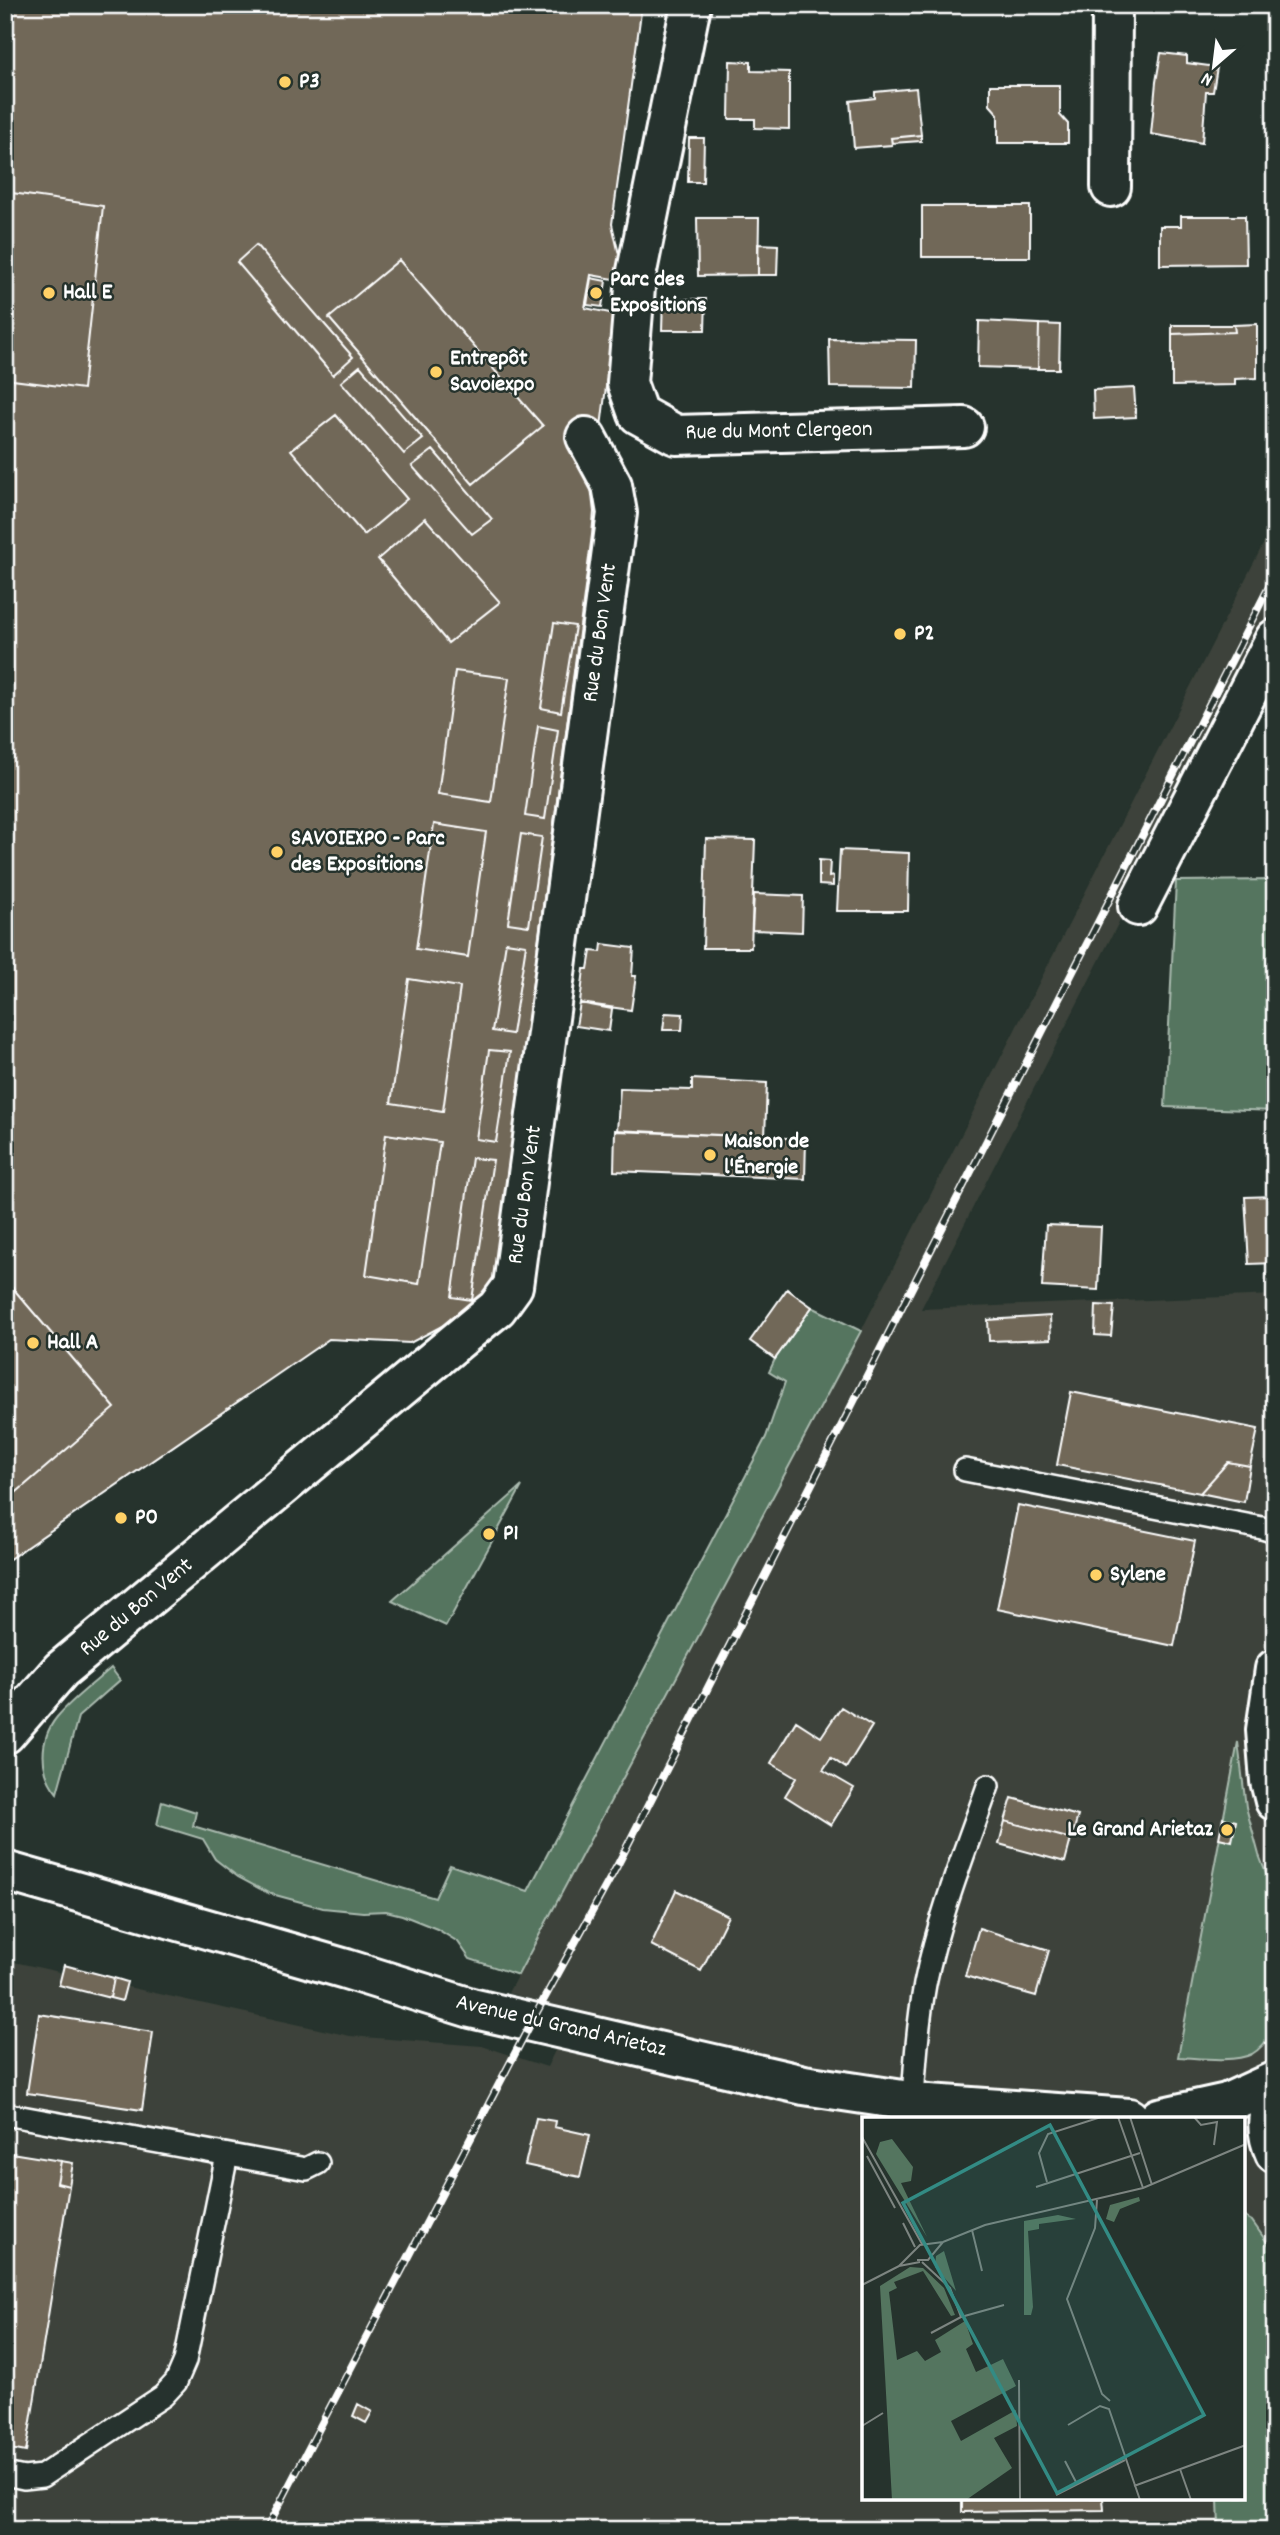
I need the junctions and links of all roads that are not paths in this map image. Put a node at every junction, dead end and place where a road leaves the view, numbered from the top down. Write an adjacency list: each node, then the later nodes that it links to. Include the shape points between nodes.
1 (691, 5): 4 (street, Rue du Mont Clergeon, via 636,276 627,383 638,414 676,435)
2 (1112, 5): 3 (street)
3 (1111, 187)
4 (964, 427)
5 (586, 437): 11 (street, Rue du Bon Vent, via 612,485 617,513 513,1286 497,1308 61,1670)
6 (1275, 639): 7 (street)
7 (1138, 906)
8 (965, 1470): 9 (lane)
9 (1275, 1532)
10 (1275, 1669): 13 (street, via 1266,1730)
11 (5, 1734)
12 (988, 1786): 17 (lane, via 950,1892 925,1983)
13 (1275, 1801)
14 (5, 1871): 17 (street, Avenue du Grand Arietaz, via 471,2008 804,2085)
15 (1275, 2081): 20 (street, via 1227,2103)
16 (1275, 2092): 22 (street, via 1267,2117)
17 (913, 2101): 19 (street, Avenue du Grand Arietaz)
18 (5, 2114): 23 (lane)
19 (1105, 2117)
20 (1168, 2117)
21 (1245, 2150): 24 (street)
22 (1275, 2153)
23 (227, 2155): 25 (lane, via 306,2169); 26 (lane, via 185,2361 176,2382 163,2396 42,2476)
24 (1275, 2161)
25 (318, 2163)
26 (5, 2474)

